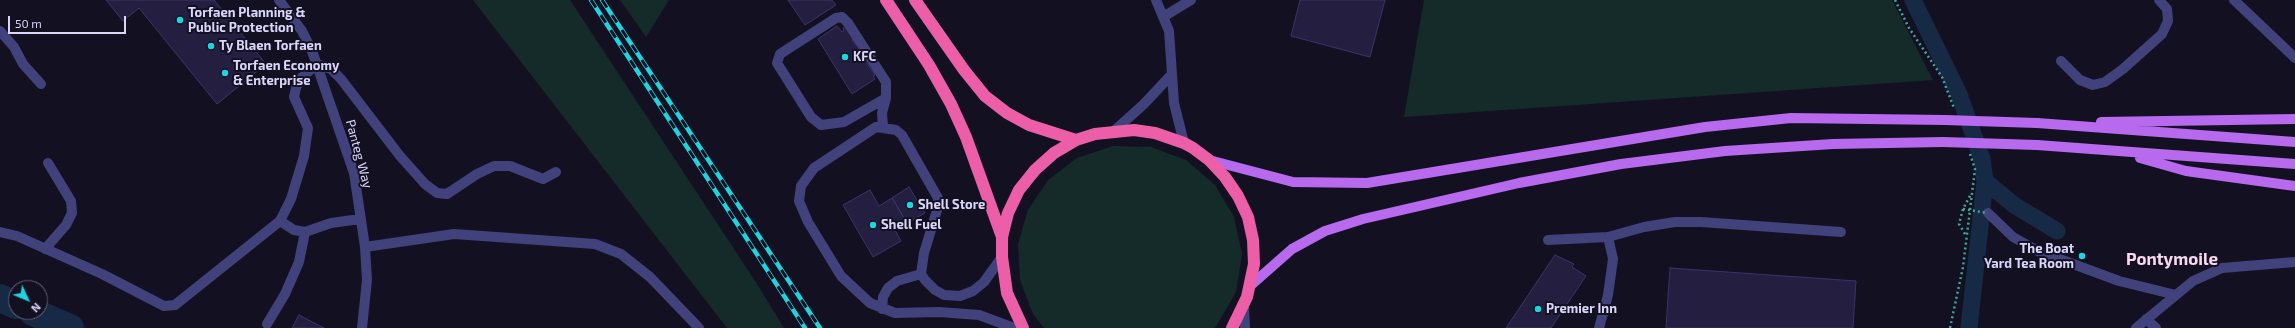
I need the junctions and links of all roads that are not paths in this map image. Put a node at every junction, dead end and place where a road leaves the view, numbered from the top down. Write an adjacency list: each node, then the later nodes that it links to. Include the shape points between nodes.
1 (279, 0): 12 (street, Panteg Way, via 302,31)
2 (886, 0): 35 (highway, via 929,65 951,104 977,166)
3 (915, 0): 20 (highway, via 985,96 1007,113 1029,125)
4 (1156, 0): 8 (street)
5 (1191, 0): 8 (street)
6 (2159, 0): 11 (street, via 2167,9 2168,15 2162,34 2105,82 2093,85 2080,80)
7 (2234, 0): 10 (street)
8 (1163, 18): 13 (street, via 1169,31)
9 (0, 31): 14 (street)
10 (2295, 58)
11 (2061, 61)
12 (317, 64): 27 (street, via 331,69 341,79 400,156 425,184 438,194 447,194 494,166 510,166 543,179); 30 (street, Panteg Way, via 354,173); 31 (street, via 300,80 294,96 308,128 304,156 291,199)
13 (1172, 74): 19 (street); 22 (street, via 1174,103)
14 (41, 84)
15 (886, 98): 15 (street, via 844,122 821,125 811,117 777,63 780,54 836,18 842,17 886,82); 18 (street, via 882,113)
16 (2295, 119): 17 (main road)
17 (2038, 123): 21 (main road); 24 (main road, bridge, via 1791,118 1705,127 1367,183 1293,182)
18 (883, 127): 42 (street, via 896,130 902,135 938,198); 46 (street, via 876,128 814,168 801,186 799,201 804,216 841,276 863,298)
19 (1114, 131): 20 (highway); 22 (highway, via 1155,133)
20 (1076, 140): 35 (highway, via 1054,153 1019,190 1008,213)
21 (2295, 142)
22 (1184, 143): 24 (highway)
23 (2121, 152): 26 (main road); 28 (main road, via 2186,171); 43 (main road, bridge, via 2037,145 1943,142 1833,144 1726,151 1621,164 1519,183 1363,219 1325,231 1292,249)
24 (1209, 160): 43 (highway, via 1226,177 1248,217 1253,240)
25 (48, 163): 39 (street, via 71,201 72,213 66,225)
26 (2295, 164)
27 (556, 172)
28 (2295, 186)
29 (1988, 213): 44 (street, via 2012,237 2038,251 2119,281)
30 (360, 218): 33 (street, via 331,223); 38 (street, Panteg Way)
31 (280, 221): 33 (street, via 294,230); 39 (street, via 175,305 164,306 102,274)
32 (0, 232): 39 (street, via 17,236)
33 (305, 232): 48 (street, via 299,262 285,294)
34 (1841, 232): 36 (street, via 1701,222 1651,226)
35 (1002, 237): 40 (highway)
36 (1608, 237): 37 (street); 55 (street, via 1613,259 1608,295)
37 (1548, 240)
38 (365, 247): 49 (street, Panteg Way, via 367,280); 50 (street, via 454,234 595,244 621,254 650,277)
39 (45, 249)
40 (1002, 257): 42 (street, via 984,282 973,291 960,296 940,293 930,286); 52 (highway, via 1007,293)
41 (2295, 262): 44 (street, via 2222,268 2193,281)
42 (921, 274): 46 (street, via 897,281 888,288 883,297)
43 (1250, 286): 45 (highway)
44 (2176, 295): 47 (street)
45 (1244, 306): 53 (highway); 54 (street)
46 (882, 309): 51 (street, via 903,313 974,314)
47 (2146, 319): 56 (street); 57 (street)
48 (267, 324)
49 (362, 328)
50 (699, 328)
51 (1014, 328)
52 (1023, 328)
53 (1232, 328)
54 (1245, 328)
55 (1599, 328)
56 (2136, 328)
57 (2156, 328)

